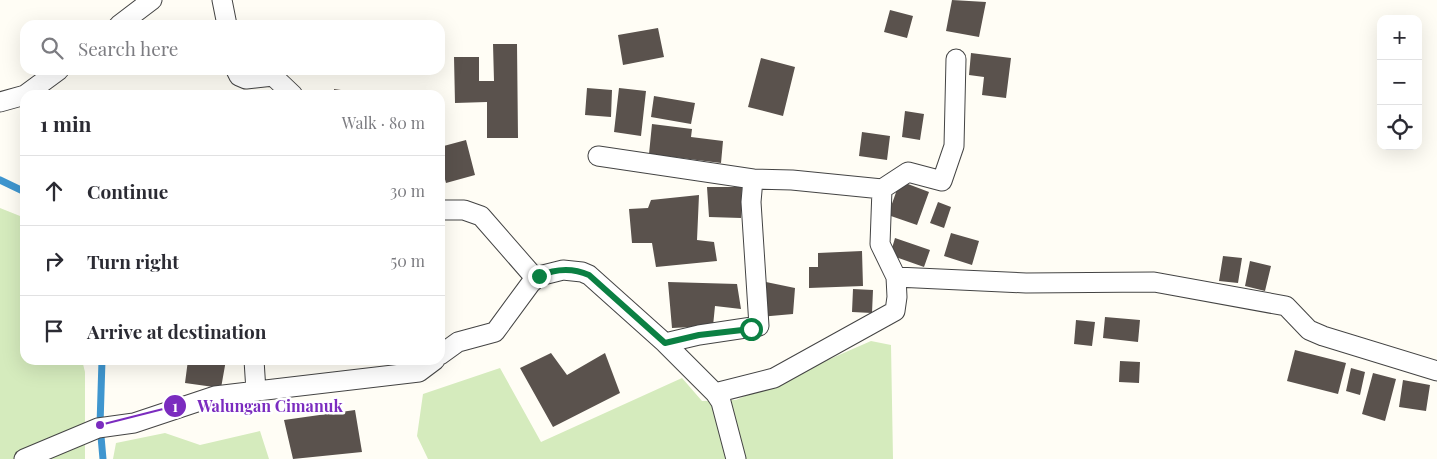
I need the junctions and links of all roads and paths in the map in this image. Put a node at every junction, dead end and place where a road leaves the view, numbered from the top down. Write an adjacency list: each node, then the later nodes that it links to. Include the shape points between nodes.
1 (152, 0): 3 (street)
2 (222, 0): 4 (street)
3 (126, 20)
4 (226, 20)
5 (956, 59): 14 (street, via 954,146 942,181 908,172)
6 (52, 75): 8 (street)
7 (240, 75): 9 (street, via 242,78 273,76)
8 (32, 90)
9 (288, 90)
10 (20, 96): 11 (street)
11 (0, 102)
12 (598, 156): 13 (street)
13 (753, 180): 14 (street, via 792,180); 18 (street, via 751,202 759,326)
14 (882, 189): 16 (street, via 880,244)
15 (445, 210): 17 (street, via 464,210 481,216)
16 (896, 277): 22 (street, via 1026,283 1154,282 1286,306 1309,330); 24 (street, via 898,297 895,311 774,378)
17 (536, 279): 18 (street, via 548,272 563,270 589,275); 19 (street, via 490,336 458,342)
18 (665, 343): 24 (street)
19 (445, 351)
20 (254, 365): 23 (street)
21 (428, 365): 23 (street, via 419,372)
22 (1437, 372)
23 (256, 391): 25 (street, via 215,396 134,423 98,428)
24 (715, 393): 26 (street, via 721,402)
25 (24, 459)
26 (736, 459)

